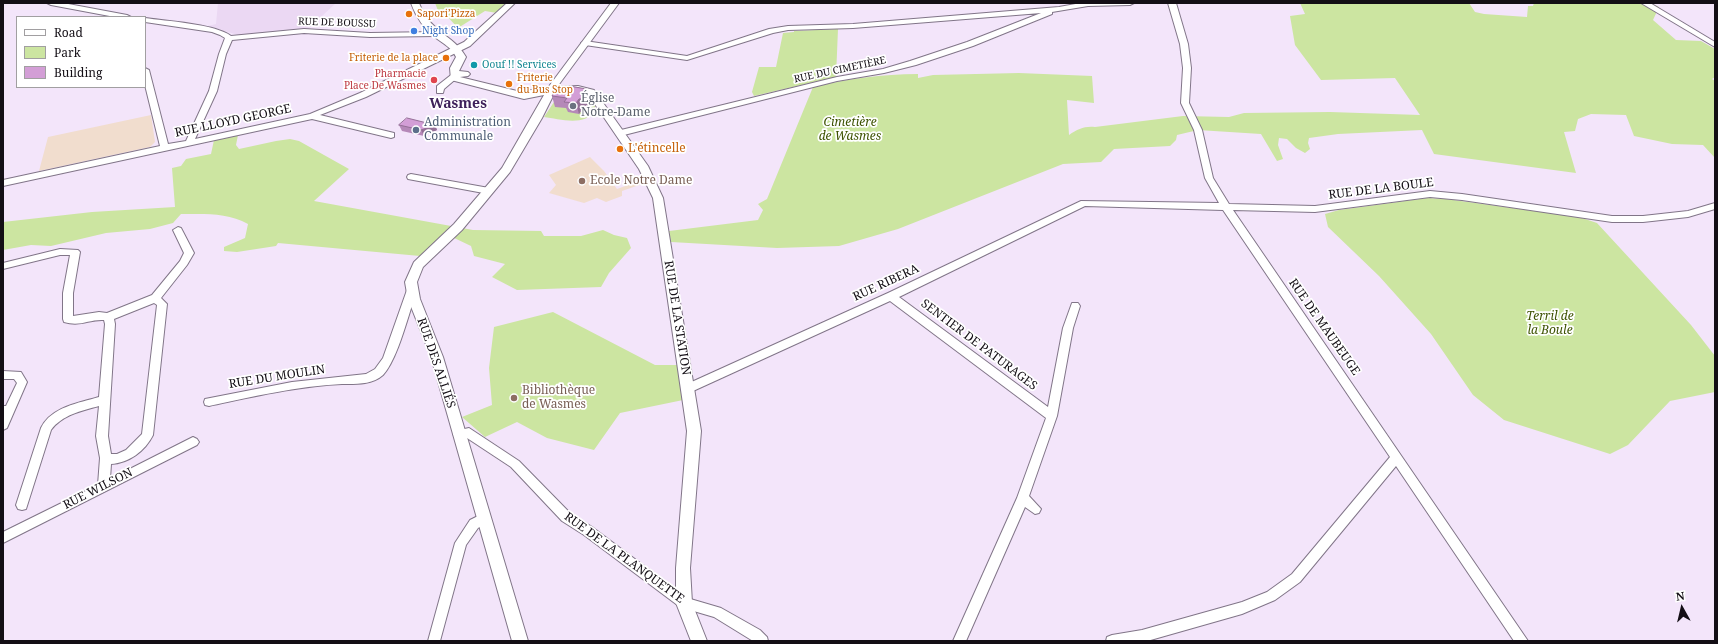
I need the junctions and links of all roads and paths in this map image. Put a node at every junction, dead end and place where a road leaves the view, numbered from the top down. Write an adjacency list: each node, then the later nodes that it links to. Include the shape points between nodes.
1 (51, 3): 10 (street)
2 (415, 3): 12 (street, via 425,23)
3 (511, 3): 16 (street, RUE LLOYD GEORGE, via 470,41)
4 (615, 3): 14 (street, RUE DES ALLIÉS)
5 (1130, 3): 8 (street)
6 (1172, 3): 31 (street, RUE DE MAUBEUGE, via 1184,44 1187,68 1185,103 1198,130 1209,178)
7 (1645, 3): 15 (street)
8 (1089, 4): 9 (street)
9 (1059, 9): 14 (street, via 860,26 788,28 687,58); 22 (street, RUE DU CIMETIÈRE, via 913,63)
10 (122, 16)
11 (146, 20): 13 (street, via 213,30)
12 (435, 34): 13 (street, RUE DE BOUSSU, via 370,35 304,30); 16 (street)
13 (229, 38): 24 (street, via 211,98)
14 (585, 43): 18 (street, RUE DES ALLIÉS)
15 (1715, 45)
16 (456, 48): 19 (street, via 461,57 454,71 460,77 471,83); 21 (street, RUE LLOYD GEORGE, via 363,95)
17 (146, 74): 25 (street)
18 (557, 86): 19 (street, RUE DE LA STATION, via 541,93); 20 (street, RUE DES ALLIÉS); 22 (street, RUE DE LA STATION, via 592,92)
19 (517, 94): 20 (street)
20 (546, 101): 28 (street, RUE DES ALLIÉS, via 506,170)
21 (312, 116): 23 (street); 24 (street, RUE LLOYD GEORGE)
22 (620, 132): 40 (street, RUE DE LA STATION, via 645,170 658,198 682,366)
23 (391, 135)
24 (189, 143): 25 (street, RUE LLOYD GEORGE)
25 (165, 148): 27 (street, RUE LLOYD GEORGE)
26 (411, 177): 28 (street)
27 (3, 183)
28 (489, 191): 34 (street, RUE DES ALLIÉS, via 458,227 418,264 411,282)
29 (1094, 202): 31 (street, RUE DE LA BOULE); 35 (street, RUE RIBERA, via 1084,203)
30 (1715, 206): 31 (street, RUE DE LA BOULE, via 1688,214 1643,219 1612,219 1430,194 1315,209)
31 (1226, 208): 48 (street, RUE DE MAUBEUGE)
32 (178, 230): 36 (street, via 190,253)
33 (3, 266): 38 (street, via 60,252 75,252 68,293 68,319 76,321 99,316)
34 (412, 290): 42 (street, RUE DU MOULIN, via 384,366 371,377 314,382); 46 (street, RUE DES ALLIÉS, via 437,357)
35 (891, 296): 40 (street, RUE RIBERA); 44 (street, SENTIER DE PATURAGES)
36 (155, 298): 38 (street); 49 (street, via 162,304 147,435 144,442 131,452 116,459)
37 (1075, 306): 44 (street, via 1068,328)
38 (108, 317): 41 (street, via 110,324)
39 (3, 375): 43 (street, via 17,375 22,382)
40 (689, 388): 56 (street, RUE DE LA STATION, via 694,450 683,547)
41 (105, 400): 49 (street, via 102,436); 52 (street, via 50,421)
42 (209, 402)
43 (5, 412): 45 (street)
44 (1052, 416): 51 (street)
45 (3, 424)
46 (460, 434): 54 (street, RUE DES ALLIÉS); 56 (street, RUE DE LA PLANQUETTE, via 469,433 515,464 566,517)
47 (193, 442): 50 (street, RUE WILSON)
48 (1397, 457): 62 (street, via 1301,572 1271,596 1242,608 1142,636); 63 (street, RUE DE MAUBEUGE)
49 (106, 458): 50 (street)
50 (103, 486): 55 (street, RUE WILSON)
51 (1023, 498): 53 (street); 61 (street)
52 (22, 505)
53 (1035, 509)
54 (484, 518): 57 (street, via 474,524 462,543); 58 (street, RUE DES ALLIÉS)
55 (3, 538)
56 (684, 603): 59 (street); 60 (street, RUE DE LA PLANQUETTE, via 717,612 755,634)
57 (434, 641)
58 (520, 641)
59 (699, 641)
60 (762, 641)
61 (959, 641)
62 (1112, 641)
63 (1522, 641)

